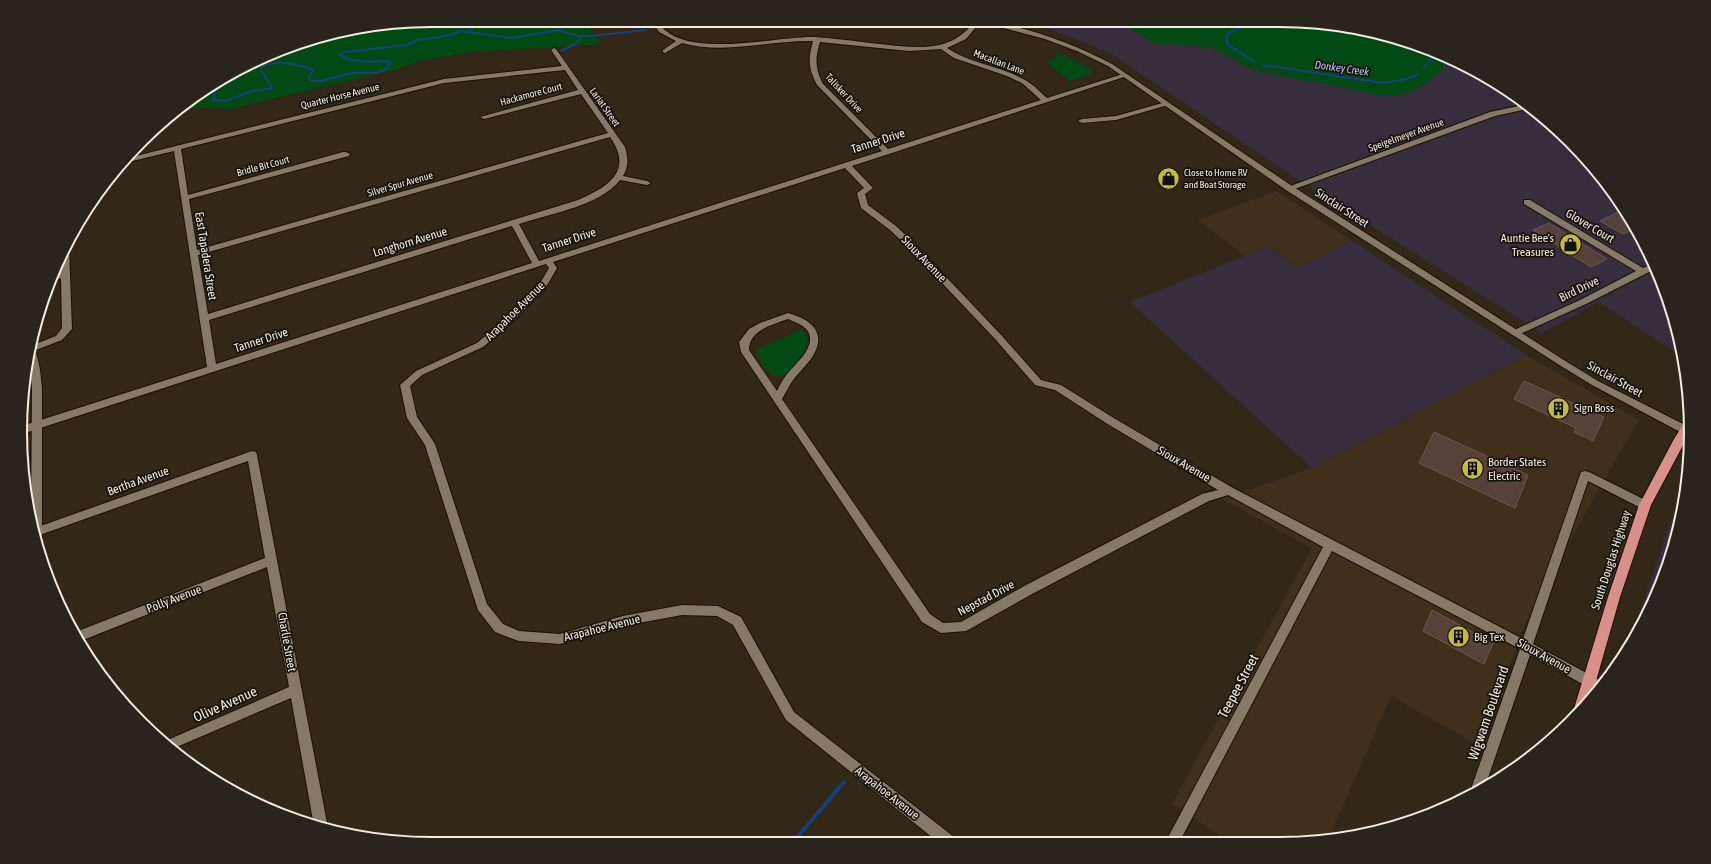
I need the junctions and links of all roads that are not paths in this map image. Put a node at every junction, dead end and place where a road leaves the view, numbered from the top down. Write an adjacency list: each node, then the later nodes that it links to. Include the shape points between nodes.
1 (658, 27): 5 (street, via 670,37)
2 (974, 27): 6 (street, via 965,38)
3 (1012, 27): 10 (street, Sinclair Street, via 1067,44 1090,54)
4 (817, 40): 5 (street, via 717,46); 6 (street, via 912,50); 19 (street, Talisker Drive, via 811,60 820,85)
5 (681, 41): 8 (street)
6 (942, 47): 12 (street, Macallan Lane, via 956,57 1024,82)
7 (554, 50): 9 (street, Lariat Street)
8 (665, 51)
9 (566, 68): 11 (street, Lariat Street); 18 (street, Quarter Horse Avenue, via 444,81)
10 (1124, 75): 12 (street, Tanner Drive); 13 (street, Sinclair Street)
11 (582, 91): 15 (street, Hackamore Court); 17 (street, Lariat Street)
12 (1046, 100): 19 (street, Tanner Drive)
13 (1166, 104): 16 (street, via 1116,118); 25 (street, Sinclair Street)
14 (1522, 108): 25 (street, Speigelmeyer Avenue, via 1493,114)
15 (484, 117)
16 (1082, 121)
17 (612, 134): 23 (street, Lariat Street, via 625,156); 29 (street, Silver Spur Avenue)
18 (177, 147): 21 (street, Quarter Horse Avenue); 26 (street, East Tapadera Street)
19 (886, 151): 22 (street, Tanner Drive)
20 (346, 154): 26 (street, Bridle Bit Court)
21 (134, 158)
22 (846, 164): 31 (street, Tanner Drive); 48 (street, Sioux Avenue, via 869,188 861,192 864,206 910,244 1000,338 1038,383 1058,387 1108,420)
23 (619, 178): 24 (street); 28 (street, Longhorn Avenue, via 604,190 581,202)
24 (647, 183)
25 (1289, 188): 38 (street, Sinclair Street)
26 (185, 198): 29 (street, East Tapadera Street)
27 (1527, 202): 33 (street, Glover Court)
28 (514, 223): 31 (street); 37 (street, Longhorn Avenue)
29 (194, 254): 37 (street, East Tapadera Street)
30 (66, 261): 34 (street)
31 (542, 262): 41 (street, Tanner Drive); 63 (street, Arapahoe Avenue, via 553,268 542,286 506,323 480,345 419,373 405,385 412,418 430,444 482,606 498,628 519,636 560,639 624,621 682,610 718,612 737,621 790,716)
32 (1649, 268): 33 (street, Bird Drive)
33 (1642, 271): 38 (street, Bird Drive)
34 (66, 272): 35 (street); 36 (street); 39 (street, via 67,329 59,338)
35 (60, 273)
36 (59, 276)
37 (204, 318): 41 (street, East Tapadera Street)
38 (1515, 333): 44 (street, Sinclair Street, via 1595,383)
39 (36, 347)
40 (33, 363): 43 (street, via 37,387)
41 (212, 368): 43 (street, Tanner Drive)
42 (778, 398): 42 (street, Nepstad Drive, via 744,350 744,342 752,331 788,316 809,326 814,335 814,345 807,359 788,380); 48 (street, Nepstad Drive, via 926,618 941,628 962,626 1192,504)
43 (37, 425): 45 (street, Tanner Drive); 50 (street)
44 (1684, 426)
45 (27, 428)
46 (1684, 434): 49 (highway, South Douglas Highway)
47 (252, 455): 51 (street, Bertha Avenue); 53 (street, Charlie Street)
48 (1229, 491): 52 (street, Sioux Avenue)
49 (1645, 505): 55 (street, Wigwam Boulevard, via 1585,475); 56 (highway, South Douglas Highway)
50 (35, 509)
51 (39, 530)
52 (1330, 545): 55 (street, Sioux Avenue); 64 (street, Teepee Street)
53 (272, 560): 54 (street, Polly Avenue); 58 (street, Charlie Street)
54 (82, 635)
55 (1527, 647): 56 (street, Sioux Avenue); 61 (street, Wigwam Boulevard)
56 (1588, 681): 57 (street, Sioux Avenue); 59 (highway, South Douglas Highway)
57 (1595, 685)
58 (295, 690): 60 (street, Olive Avenue); 62 (street, Charlie Street)
59 (1584, 698)
60 (174, 743)
61 (1480, 784)
62 (321, 821)
63 (943, 837)
64 (1175, 837)

